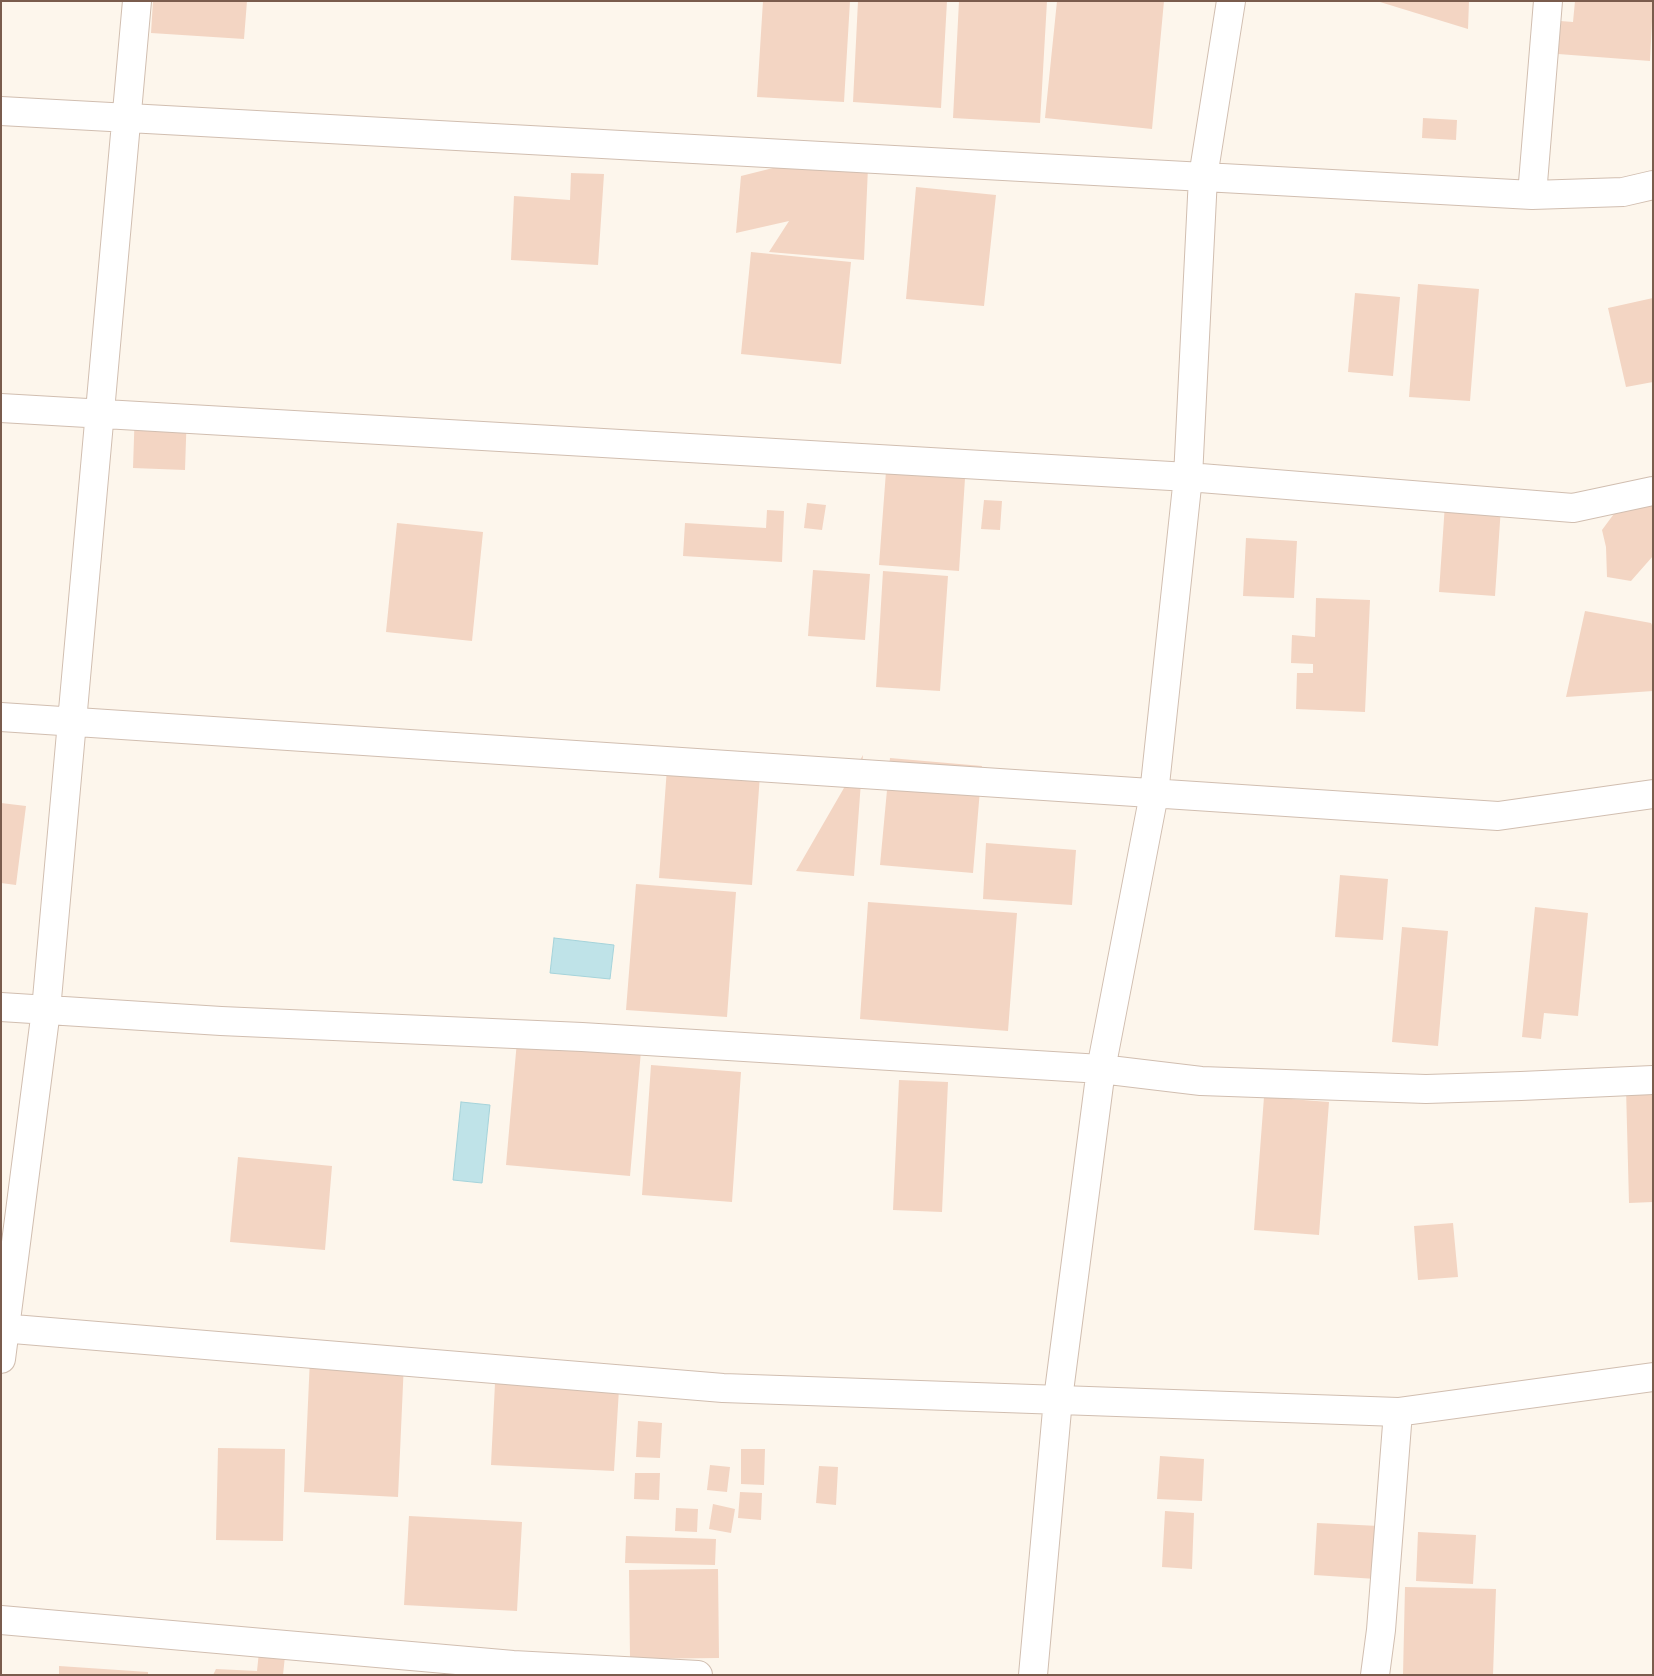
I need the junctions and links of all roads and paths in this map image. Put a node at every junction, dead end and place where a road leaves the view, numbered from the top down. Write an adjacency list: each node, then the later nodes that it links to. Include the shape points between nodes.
1 (137, 1): 5 (street)
2 (1231, 1): 6 (street)
3 (1548, 1): 8 (street)
4 (1, 111): 5 (street)
5 (127, 118): 6 (street); 10 (street)
6 (1203, 177): 8 (street); 11 (street)
7 (1653, 185): 8 (street, via 1623,192)
8 (1532, 195)
9 (1, 408): 10 (street)
10 (100, 414): 11 (street); 14 (street)
11 (1188, 476): 12 (street, via 1573,508); 15 (street)
12 (1653, 491)
13 (1, 717): 14 (street)
14 (72, 721): 15 (street); 18 (street)
15 (1154, 794): 16 (street, via 1498,816); 19 (street)
16 (1653, 794)
17 (1, 1007): 18 (street)
18 (46, 1010): 19 (street, via 582,1037); 21 (street)
19 (1101, 1069): 20 (street, via 1201,1080 1426,1089); 24 (street)
20 (1653, 1080)
21 (3, 1328): 22 (street); 24 (street, via 723,1388)
22 (1, 1359)
23 (1653, 1377): 25 (street)
24 (1058, 1399): 25 (street); 28 (street)
25 (1398, 1412): 29 (street)
26 (1, 1620): 27 (street, via 513,1665)
27 (698, 1675)
28 (1033, 1675)
29 (1375, 1675)

